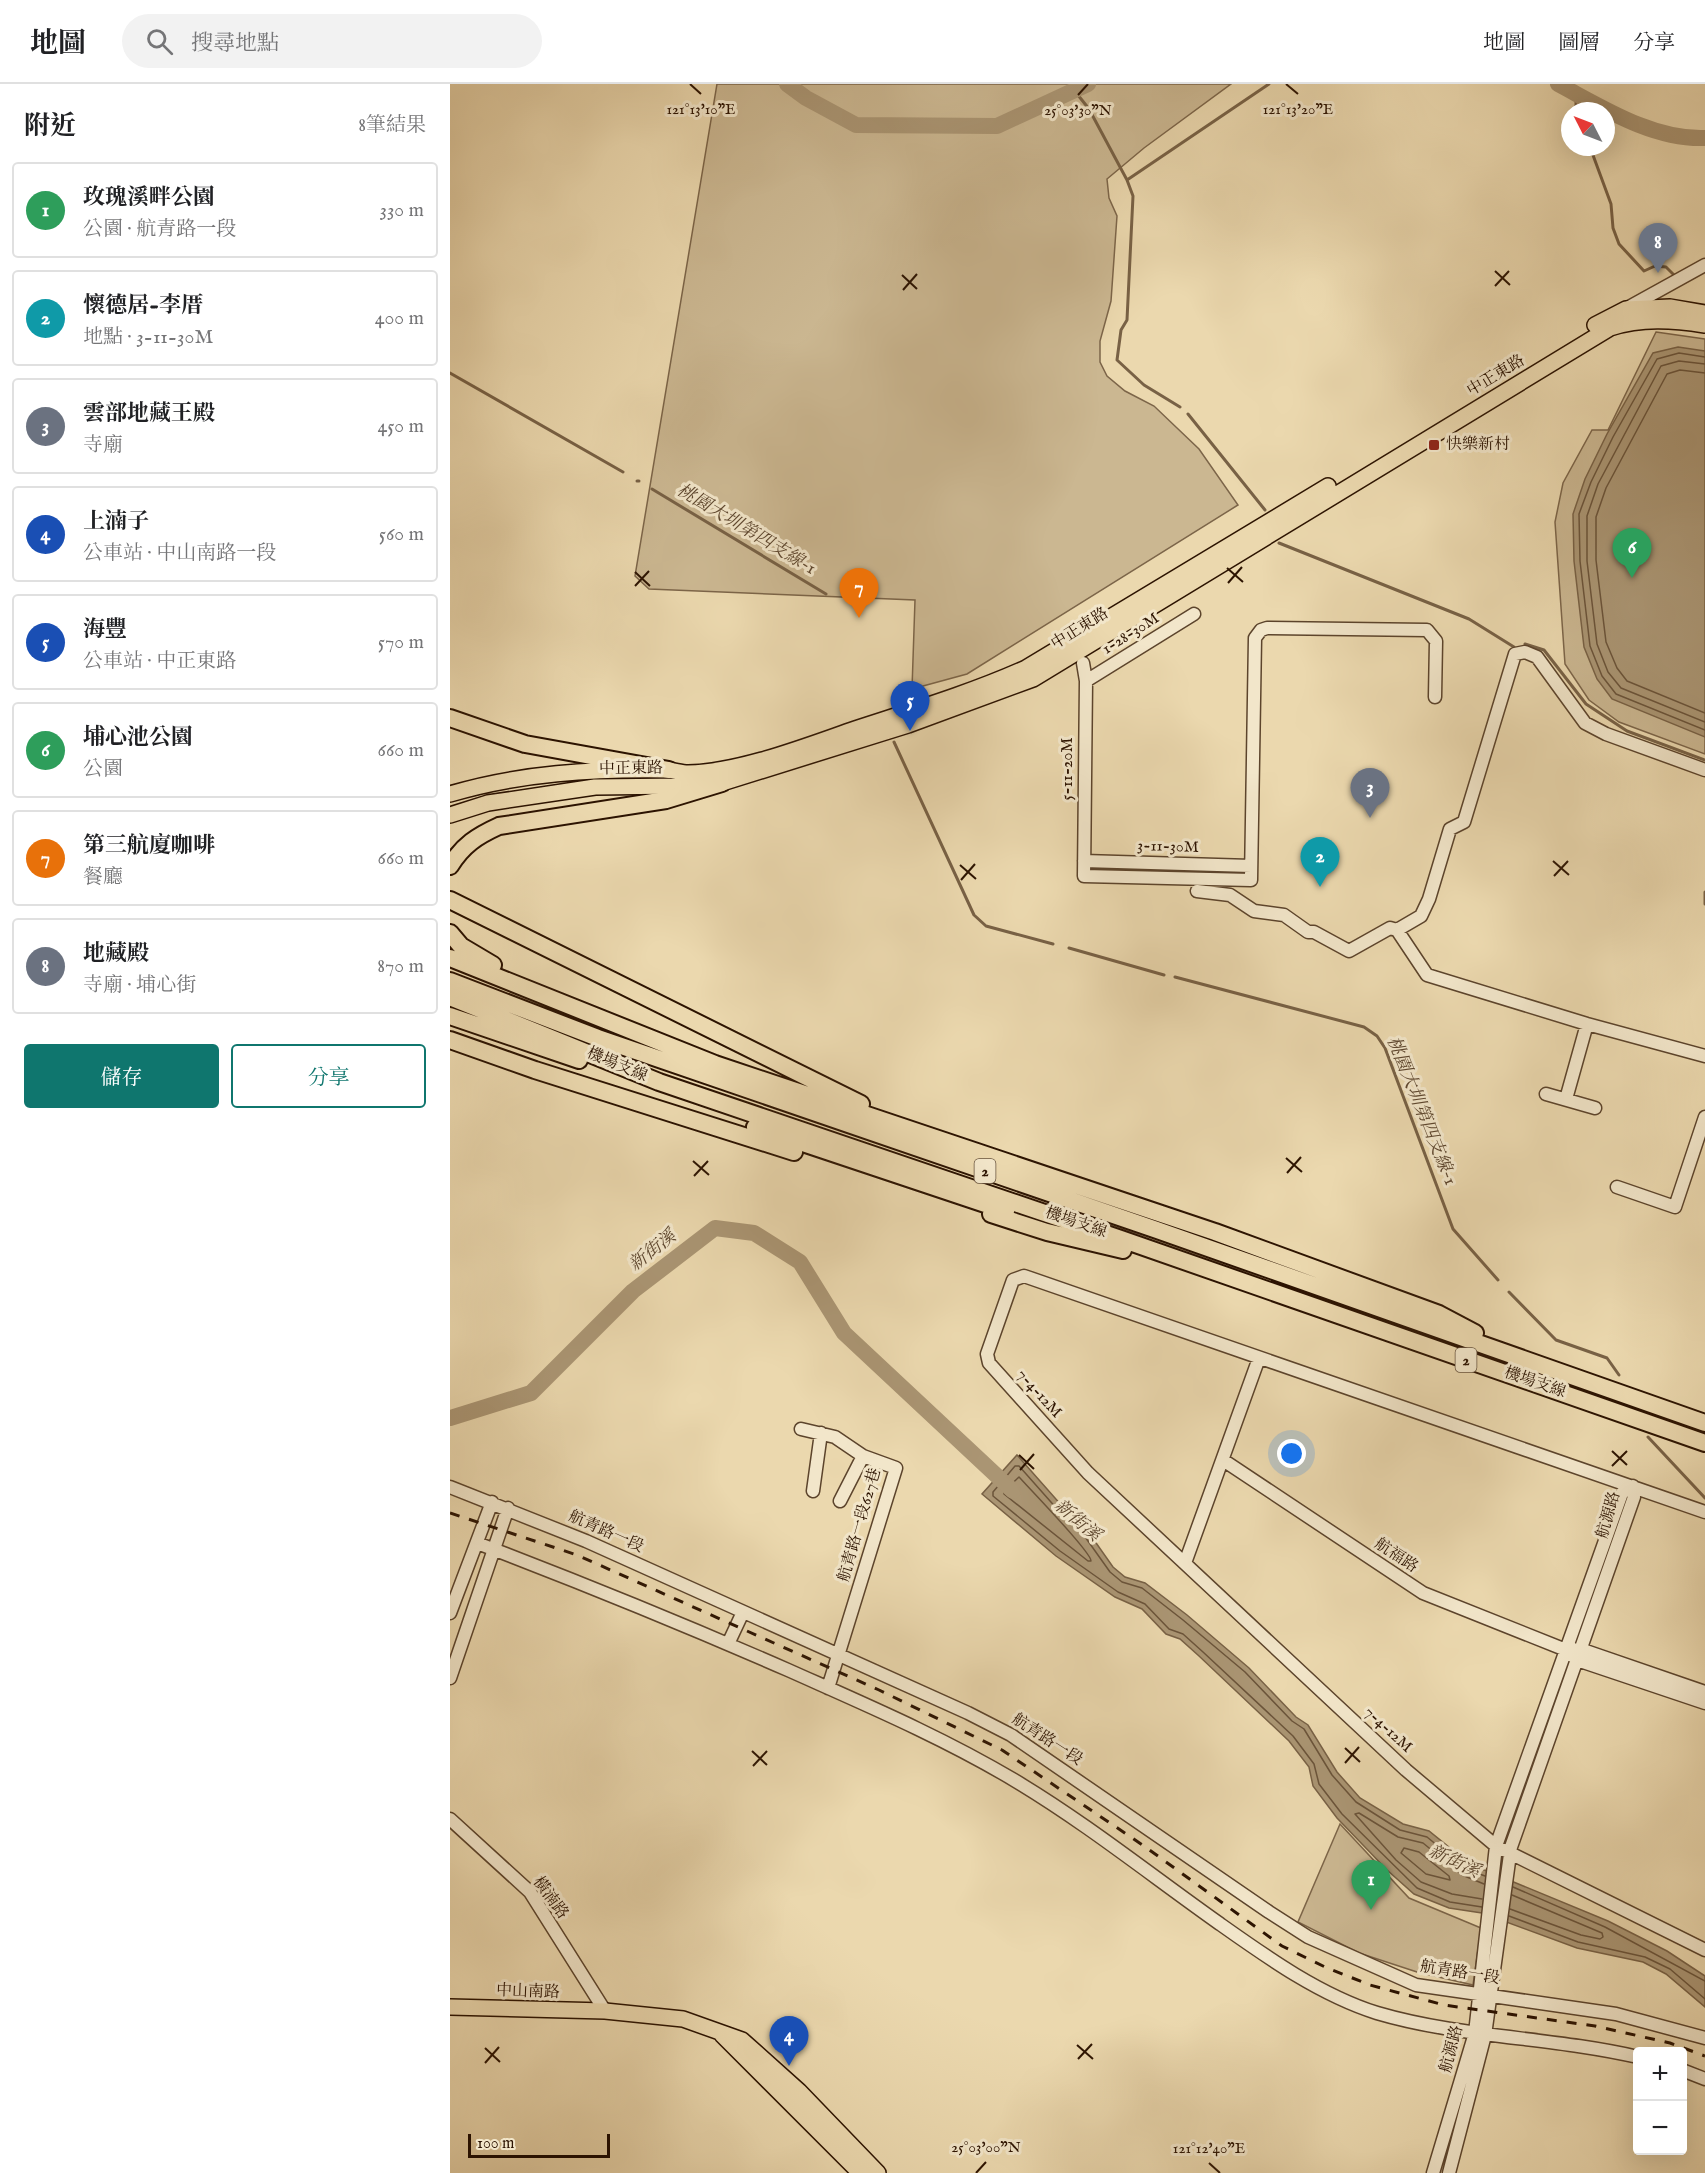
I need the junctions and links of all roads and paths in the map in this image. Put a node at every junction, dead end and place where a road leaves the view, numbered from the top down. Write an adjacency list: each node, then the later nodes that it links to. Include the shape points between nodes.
1 (1705, 266): 2 (street)
2 (1626, 309): 3 (main road, via 1670,307); 5 (street); 11 (main road, 中正東路, via 1026,668 890,719 748,763 687,773)
3 (1705, 313)
4 (1705, 325): 5 (main road, 中正東路, via 1670,319 1632,321)
5 (1610, 328): 13 (main road, 中正東路, via 1033,679 908,725)
6 (1194, 614): 8 (street, 1-28-30M)
7 (1083, 663): 8 (street, 5-11-20M)
8 (1086, 681): 16 (street, 5-11-20M)
9 (1435, 697): 18 (street, via 1436,641 1426,630 1261,630 1255,638)
10 (450, 718): 11 (highway, via 525,744)
11 (669, 770): 14 (main road, 中正東路, via 561,772)
12 (1705, 770): 22 (street, via 1585,723 1537,657 1525,652 1515,654 1464,822 1450,829 1421,916)
13 (722, 783): 15 (main road, 中正東路, via 595,787 498,801); 17 (highway, via 666,801 500,826 475,837)
14 (450, 794)
15 (450, 815)
16 (1084, 861): 18 (street, 3-11-30M); 19 (street, 5-11-20M)
17 (450, 866)
18 (1251, 866): 19 (street, 3-11-30M, via 1251,880)
19 (1084, 876)
20 (1197, 891): 22 (street, via 1230,895 1254,911 1284,915 1308,932 1349,951 1390,928)
21 (450, 900): 36 (highway)
22 (1396, 930): 29 (street, via 1427,975)
23 (450, 933): 28 (highway, via 481,960 586,1005)
24 (450, 958): 28 (highway)
25 (450, 981): 40 (highway, 機場支線 / 2, via 598,1038)
26 (450, 997): 39 (highway, 機場支線 / 2, via 659,1082)
27 (450, 1014): 38 (highway, via 742,1122)
28 (619, 1024): 36 (highway, via 715,1064)
29 (1587, 1024): 31 (street); 33 (street)
30 (450, 1040): 38 (highway, via 1047,1232)
31 (1705, 1056)
32 (1546, 1094): 33 (street)
33 (1566, 1100): 34 (street)
34 (1595, 1108)
35 (1705, 1117): 37 (street, via 1675,1207)
36 (892, 1123): 40 (highway, via 1215,1232 1440,1314)
37 (1617, 1187)
38 (1123, 1250): 39 (highway, via 1176,1268)
39 (1228, 1276): 45 (highway, 機場支線 / 2)
40 (1521, 1357): 42 (highway, 機場支線 / 2)
41 (1259, 1358): 47 (street); 48 (street, 7-4-12M); 57 (street, 7-4-12M, via 1024,1276 1013,1280 986,1359 1088,1473)
42 (1705, 1423)
43 (801, 1429): 44 (street, 航青路一段627巷)
44 (821, 1433): 46 (street, 航青路一段627巷, via 835,1437); 50 (street)
45 (1705, 1443)
46 (864, 1456): 51 (street); 62 (street, 航青路一段627巷, via 897,1468)
47 (1223, 1460): 57 (street); 61 (street, 航福路, via 1423,1593)
48 (1633, 1486): 54 (street, 7-4-12M); 61 (street, 航源路, via 1622,1493); 63 (street, 航源路, via 1634,1497)
49 (450, 1487): 52 (street, 航青路一段)
50 (813, 1491)
51 (840, 1501)
52 (492, 1502): 53 (street, 航青路一段); 55 (street)
53 (508, 1508): 56 (street); 58 (street, 航青路一段)
54 (1705, 1512)
55 (477, 1543): 56 (street); 59 (street)
56 (492, 1549): 60 (street); 64 (street)
57 (1185, 1563): 69 (street, 7-4-12M, via 1406,1770)
58 (743, 1612): 60 (street); 62 (street, 航青路一段)
59 (450, 1613)
60 (728, 1644): 65 (street)
61 (1566, 1650): 63 (street, 航福路); 69 (street, 航源路)
62 (839, 1655): 65 (street, 航青路一段627巷); 73 (street, 航青路一段, via 1011,1736 1308,1937 1416,1984)
63 (1578, 1655): 66 (street, 航福路); 67 (street, 航福路); 70 (street, 航源路)
64 (450, 1678)
65 (828, 1688): 76 (street, via 1015,1780 1268,1958 1320,1988 1376,2012)
66 (1705, 1692)
67 (1705, 1703)
68 (450, 1819): 75 (street, 橫湳路, via 530,1892)
69 (1496, 1846): 70 (street, 7-4-12M); 73 (street, 航源路)
70 (1510, 1852): 71 (street, 7-4-12M); 72 (street, 航源路)
71 (1705, 1950)
72 (1491, 1994): 73 (street, 航青路一段); 76 (street, 航源路); 78 (street, 航青路一段, via 1616,2014)
73 (1478, 1995): 76 (street, 航源路)
74 (450, 2007): 75 (main road, 中山南路)
75 (605, 2011): 77 (main road, 中山南路, via 683,2019)
76 (1480, 2034): 79 (street); 84 (street, 航源路); 85 (street, 航源路)
77 (722, 2035): 82 (main road); 83 (main road, 中山南路, via 742,2040 799,2091)
78 (1705, 2038)
79 (1633, 2057)
80 (1687, 2072): 81 (street)
81 (1705, 2079)
82 (860, 2173)
83 (878, 2173)
84 (1433, 2173)
85 (1449, 2173)

